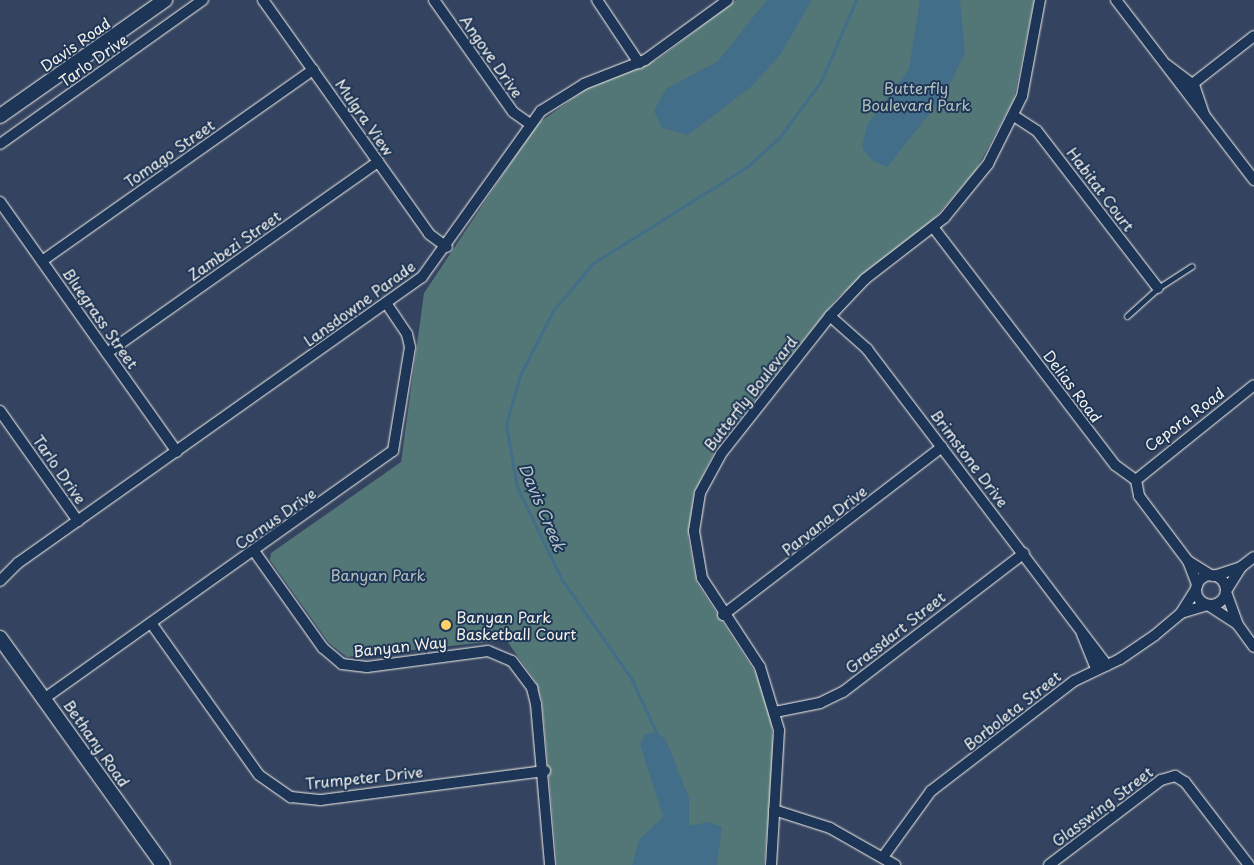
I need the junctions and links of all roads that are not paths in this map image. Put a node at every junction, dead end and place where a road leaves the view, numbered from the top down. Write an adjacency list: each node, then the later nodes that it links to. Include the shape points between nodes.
1 (165, 0): 13 (street, Davis Road)
2 (203, 0): 16 (street, Tarlo Drive)
3 (264, 0): 11 (street, Mulgra View)
4 (434, 0): 15 (street, Angove Drive, via 513,112)
5 (597, 0): 10 (street)
6 (728, 0): 10 (street, Lansdowne Parade)
7 (1040, 0): 14 (street, Butterfly Boulevard, via 1032,57)
8 (1116, 0): 12 (street, via 1164,62 1173,79)
9 (1254, 36): 12 (street)
10 (639, 63): 15 (street, Lansdowne Parade, via 584,84 548,106)
11 (313, 70): 17 (street, Mulgra View); 22 (street, Tomago Street)
12 (1189, 86): 18 (street, via 1191,103)
13 (1, 115)
14 (1014, 116): 20 (street, Butterfly Boulevard, via 973,186); 24 (street, Habitat Court, via 1037,131)
15 (530, 124): 21 (street, Lansdowne Parade)
16 (0, 144)
17 (378, 162): 21 (street, Mulgra View, via 429,234); 28 (street, Zambezi Street)
18 (1254, 180)
19 (0, 202): 22 (street, Bluegrass Street)
20 (933, 227): 26 (street, Butterfly Boulevard, via 865,279); 33 (street, Delias Road, via 1115,465)
21 (447, 247): 25 (street, Lansdowne Parade, via 427,273)
22 (42, 261): 28 (street, Bluegrass Street)
23 (1192, 266): 24 (lane)
24 (1158, 288): 27 (lane)
25 (386, 303): 32 (street, Lansdowne Parade); 35 (street, Cornus Drive, via 407,334 410,347 393,451)
26 (830, 316): 31 (street, Brimstone Drive, via 867,349); 48 (street, Butterfly Boulevard, via 720,454 702,487 695,518 696,556 706,589)
27 (1127, 316)
28 (107, 353): 32 (street, Bluegrass Street)
29 (1254, 385): 33 (street, Cepora Road)
30 (0, 411): 34 (street, Tarlo Drive)
31 (942, 447): 36 (street, Brimstone Drive); 48 (street, Parvana Drive)
32 (177, 452): 34 (street, Lansdowne Parade)
33 (1136, 480): 38 (street, via 1139,496)
34 (78, 521): 39 (street, Lansdowne Parade)
35 (254, 551): 49 (street, Cornus Drive); 58 (street, Banyan Way, via 323,648 342,664 367,667 488,651 508,657 534,695)
36 (1024, 553): 51 (street, Brimstone Drive); 57 (street, Grassdart Street, via 843,692 820,703)
37 (1254, 557): 40 (street)
38 (1188, 561): 42 (street); 44 (street)
39 (18, 563): 41 (street, Lansdowne Parade); 43 (street, Lansdowne Parade)
40 (1241, 567): 42 (street); 45 (street)
41 (0, 570)
42 (1213, 576): 44 (street); 45 (street, via 1222,580)
43 (0, 581)
44 (1196, 587): 46 (street); 47 (street, Borboleta Street)
45 (1226, 592): 46 (street, via 1222,601); 50 (street)
46 (1208, 605): 47 (street, Borboleta Street); 50 (street)
47 (1181, 613): 54 (street, Borboleta Street)
48 (723, 615): 57 (street, Butterfly Boulevard, via 760,667)
49 (151, 624): 56 (street, Cornus Drive); 58 (street, Trumpeter Drive, via 258,775 290,797 321,800)
50 (1238, 625): 53 (street)
51 (1079, 626): 54 (street, Brimstone Drive); 55 (street, Brimstone Drive)
52 (1, 638): 56 (street, Bethany Road)
53 (1254, 646)
54 (1107, 665): 55 (street, Borboleta Street)
55 (1096, 670): 60 (street, Borboleta Street, via 1074,681 924,798)
56 (45, 698): 62 (street, Bethany Road)
57 (775, 712): 59 (street, Butterfly Boulevard, via 780,763)
58 (545, 771): 61 (street, Banyan Way)
59 (774, 810): 60 (street, via 830,828); 63 (street, Butterfly Boulevard)
60 (883, 857): 64 (street)
61 (549, 864)
62 (163, 865)
63 (771, 865)
64 (895, 865)
65 (1049, 865): 66 (street, Glasswing Street, via 1161,780 1175,776 1185,782)
66 (1249, 865)

